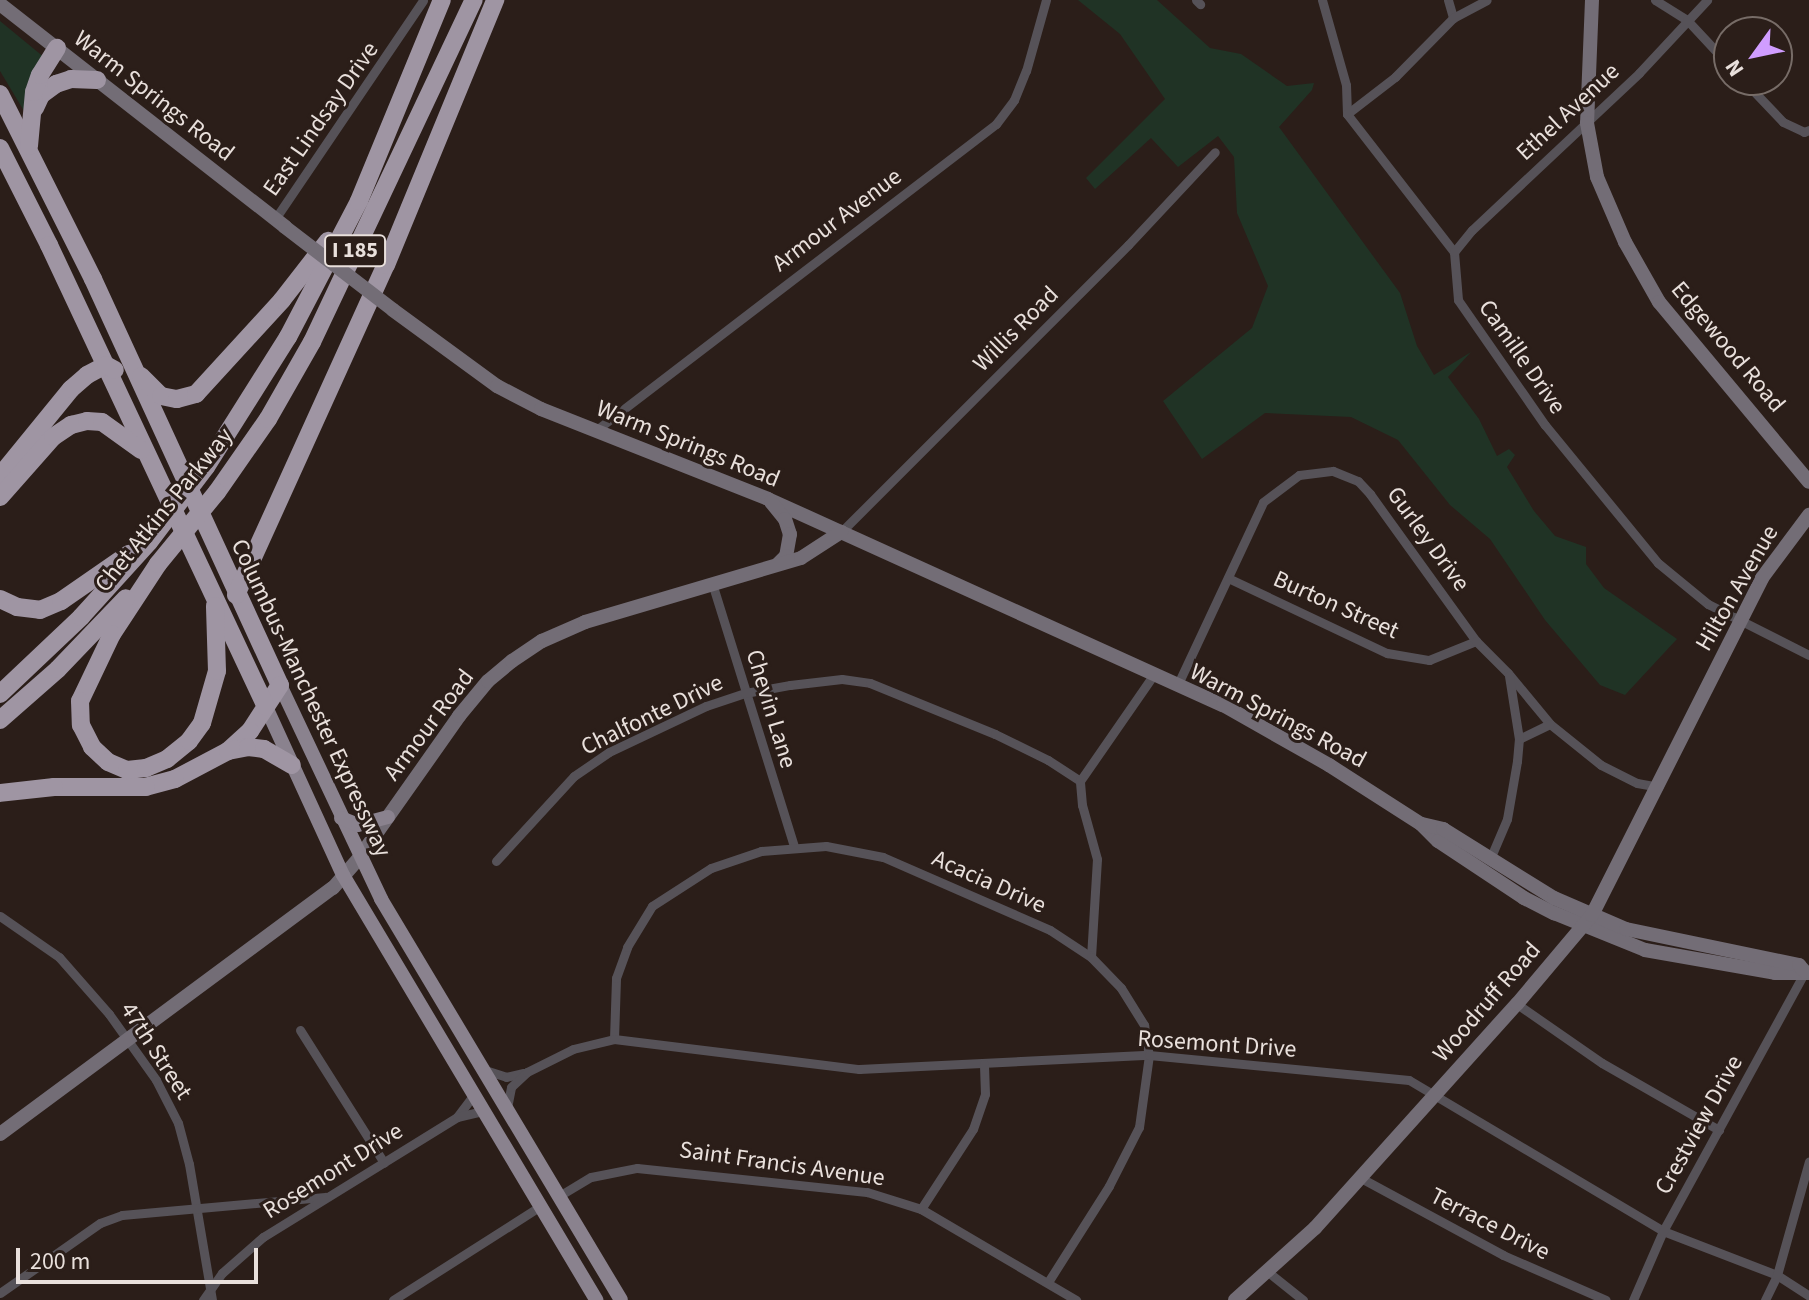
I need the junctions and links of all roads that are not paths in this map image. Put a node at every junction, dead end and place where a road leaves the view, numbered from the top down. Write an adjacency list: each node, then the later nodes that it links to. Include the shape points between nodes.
1 (423, 0): 28 (street, East Lindsay Drive)
2 (442, 0): 27 (highway, Chet Atkins Parkway / I 185)
3 (474, 0): 42 (highway, Chet Atkins Parkway / I 185, bridge, via 312,342 268,419)
4 (495, 0): 46 (highway, via 386,265)
5 (1046, 0): 33 (street, Armour Avenue, via 1026,71 996,124)
6 (1322, 0): 21 (street, via 1346,85)
7 (1448, 0): 13 (street)
8 (1487, 0): 13 (street)
9 (1592, 0): 22 (street, Edgewood Road)
10 (1655, 0): 14 (street)
11 (1707, 0): 14 (street, Ethel Avenue)
12 (0, 4): 15 (street, Warm Springs Road)
13 (1453, 18): 21 (street, via 1395,77)
14 (1687, 20): 16 (street); 22 (street, Ethel Avenue)
15 (57, 48): 17 (street, Warm Springs Road); 20 (highway, via 40,75)
16 (1713, 48)
17 (97, 80): 20 (highway, via 56,84 41,95); 28 (street, Warm Springs Road)
18 (0, 94): 24 (highway, Columbus-Manchester Expressway)
19 (1758, 96): 23 (street, via 1783,122)
20 (32, 114): 24 (highway)
21 (1347, 114): 29 (street)
22 (1587, 123): 29 (street, Ethel Avenue); 36 (street, Edgewood Road, via 1597,177 1659,302)
23 (1809, 130)
24 (29, 146): 30 (highway, Columbus-Manchester Expressway)
25 (0, 148): 31 (highway, Columbus-Manchester Expressway)
26 (1215, 152): 40 (street, Willis Road)
27 (359, 201): 30 (highway, via 282,300 196,394 161,396); 41 (highway, Chet Atkins Parkway / I 185, bridge, via 288,337 206,467)
28 (280, 223): 33 (street, Warm Springs Road, bridge, via 497,386)
29 (1454, 252): 49 (street, Camille Drive, via 1458,300 1545,425 1658,563 1708,604)
30 (131, 364): 32 (highway, Columbus-Manchester Expressway)
31 (106, 365): 32 (highway, via 128,378); 34 (highway, Columbus-Manchester Expressway); 35 (highway, via 71,389)
32 (152, 410): 46 (highway, Columbus-Manchester Expressway)
33 (595, 431): 38 (street, Warm Springs Road)
34 (146, 455): 37 (highway, via 118,431 87,421 53,437); 48 (highway, Columbus-Manchester Expressway)
35 (0, 476)
36 (1809, 482)
37 (0, 497)
38 (768, 499): 40 (street, Warm Springs Road); 43 (street, via 790,534 786,556)
39 (1809, 515): 49 (street, Hilton Avenue, via 1780,550)
40 (841, 532): 43 (street, Armour Road, via 801,558); 53 (street, Warm Springs Road)
41 (149, 542): 47 (highway, via 40,610); 58 (highway, Chet Atkins Parkway / I 185)
42 (158, 564): 48 (highway, via 112,634 80,701 81,725 92,747 108,762 127,770 146,768 167,759 202,723 217,671); 60 (highway, Chet Atkins Parkway / I 185, via 58,669)
43 (778, 564): 45 (street, Armour Road)
44 (1228, 578): 50 (street, Burton Street, via 1387,653 1429,660); 50 (street, Gurley Drive, via 1263,502 1299,475 1333,471 1358,481 1370,494); 55 (street, Gurley Drive)
45 (712, 583): 57 (street, Chevin Lane); 68 (street, Armour Road, via 585,622 512,661 459,716)
46 (236, 595): 54 (highway, Columbus-Manchester Expressway)
47 (0, 599)
48 (215, 599): 59 (highway, Columbus-Manchester Expressway)
49 (1741, 621): 51 (street, Camille Drive); 56 (street, Hilton Avenue)
50 (1476, 641): 52 (street, Gurley Drive)
51 (1809, 655)
52 (1508, 673): 61 (street, Gurley Drive); 62 (street)
53 (1154, 674): 55 (street, Warm Springs Road); 65 (street)
54 (280, 685): 59 (highway); 69 (main road, Columbus-Manchester Expressway)
55 (1177, 686): 70 (street, Warm Springs Road, via 1223,705 1316,757)
56 (1708, 686): 66 (street, Woodruff Road)
57 (745, 693): 65 (street, Chalfonte Drive, via 842,679 870,683 995,734); 71 (street, Chevin Lane); 74 (street, Chalfonte Drive, via 609,752 574,776)
58 (0, 694)
59 (266, 707): 63 (highway); 64 (main road, Columbus-Manchester Expressway)
60 (0, 720)
61 (1550, 724): 62 (street); 66 (street, Gurley Drive, via 1601,765 1637,783)
62 (1519, 739): 73 (street, via 1507,819)
63 (228, 751): 64 (highway, via 264,749); 67 (highway, via 175,779 146,787)
64 (292, 765): 75 (main road, Columbus-Manchester Expressway)
65 (1080, 781): 78 (street, via 1097,859)
66 (1659, 787): 77 (street, Woodruff Road)
67 (0, 793)
68 (388, 817): 69 (main road, via 358,825); 72 (street, Armour Road)
69 (341, 818): 72 (main road, Columbus-Manchester Expressway)
70 (1421, 824): 73 (street, Warm Springs Road, via 1443,829); 77 (street, Warm Springs Road, via 1524,898)
71 (794, 847): 78 (street, Acacia Drive, via 826,846 883,857 1050,930); 82 (street, Acacia Drive, via 761,851 711,868 652,906 627,947 616,978)
72 (359, 858): 75 (street, Armour Road); 86 (main road, Columbus-Manchester Expressway)
73 (1490, 859): 77 (street, Warm Springs Road)
74 (496, 861)
75 (343, 875): 83 (street, Armour Road, via 318,900); 89 (main road, Columbus-Manchester Expressway)
76 (0, 916): 83 (street, 47th Street, via 59,957)
77 (1587, 920): 79 (street, Warm Springs Road, via 1799,965); 80 (street, Woodruff Road)
78 (1091, 957): 84 (street, Acacia Drive, via 1121,988 1144,1025)
79 (1807, 972): 93 (street, Crestview Drive)
80 (1517, 1004): 88 (street, Woodruff Road); 93 (street, via 1602,1063)
81 (300, 1030): 96 (street)
82 (614, 1039): 85 (street, Rosemont Drive, via 859,1069); 87 (street, Rosemont Drive, via 575,1048)
83 (127, 1040): 94 (street, Armour Road); 102 (street, 47th Street, via 178,1123)
84 (1149, 1055): 85 (street, Rosemont Drive); 88 (street, Rosemont Drive, via 1409,1080); 106 (street, Acacia Drive, via 1139,1127 1109,1186)
85 (984, 1064): 101 (street, via 985,1094 973,1129)
86 (482, 1069): 87 (street, Rosemont Drive, via 506,1077); 91 (main road, Columbus-Manchester Expressway)
87 (527, 1072): 91 (street, via 511,1087)
88 (1435, 1095): 97 (street, Woodruff Road); 103 (street, Rosemont Drive)
89 (473, 1096): 90 (main road, Columbus-Manchester Expressway); 92 (street, Rosemont Drive)
90 (482, 1111): 92 (street, Rosemont Drive); 100 (main road, Columbus-Manchester Expressway)
91 (507, 1111): 98 (main road, Columbus-Manchester Expressway)
92 (457, 1117): 96 (street, Rosemont Drive)
93 (1719, 1130): 103 (street, Crestview Drive)
94 (0, 1134)
95 (1809, 1161): 105 (street)
96 (384, 1163): 99 (street, Rosemont Drive)
97 (1359, 1177): 104 (street, Woodruff Road); 117 (street, Terrace Drive, via 1503,1255)
98 (559, 1196): 101 (street, Saint Francis Avenue, via 591,1177 662,1168 867,1192); 113 (main road, Columbus-Manchester Expressway)
99 (325, 1197): 102 (street); 108 (street, Rosemont Drive, via 241,1255)
100 (539, 1207): 111 (street); 112 (main road, Columbus-Manchester Expressway)
101 (921, 1209): 106 (street, Saint Francis Avenue)
102 (198, 1210): 107 (street, via 122,1215 100,1223); 108 (street, 47th Street)
103 (1663, 1231): 105 (street, Rosemont Drive); 118 (street, Crestview Drive)
104 (1268, 1272): 115 (street, Woodruff Road); 116 (street)
105 (1777, 1275): 109 (street, Rosemont Drive); 119 (street)
106 (1048, 1282): 114 (street, Saint Francis Avenue)
107 (0, 1293)
108 (211, 1296): 110 (street, Rosemont Drive)
109 (1809, 1296)
110 (203, 1300)
111 (393, 1300)
112 (596, 1300)
113 (621, 1300)
114 (1076, 1300)
115 (1235, 1300)
116 (1303, 1300)
117 (1606, 1300)
118 (1633, 1300)
119 (1765, 1300)

